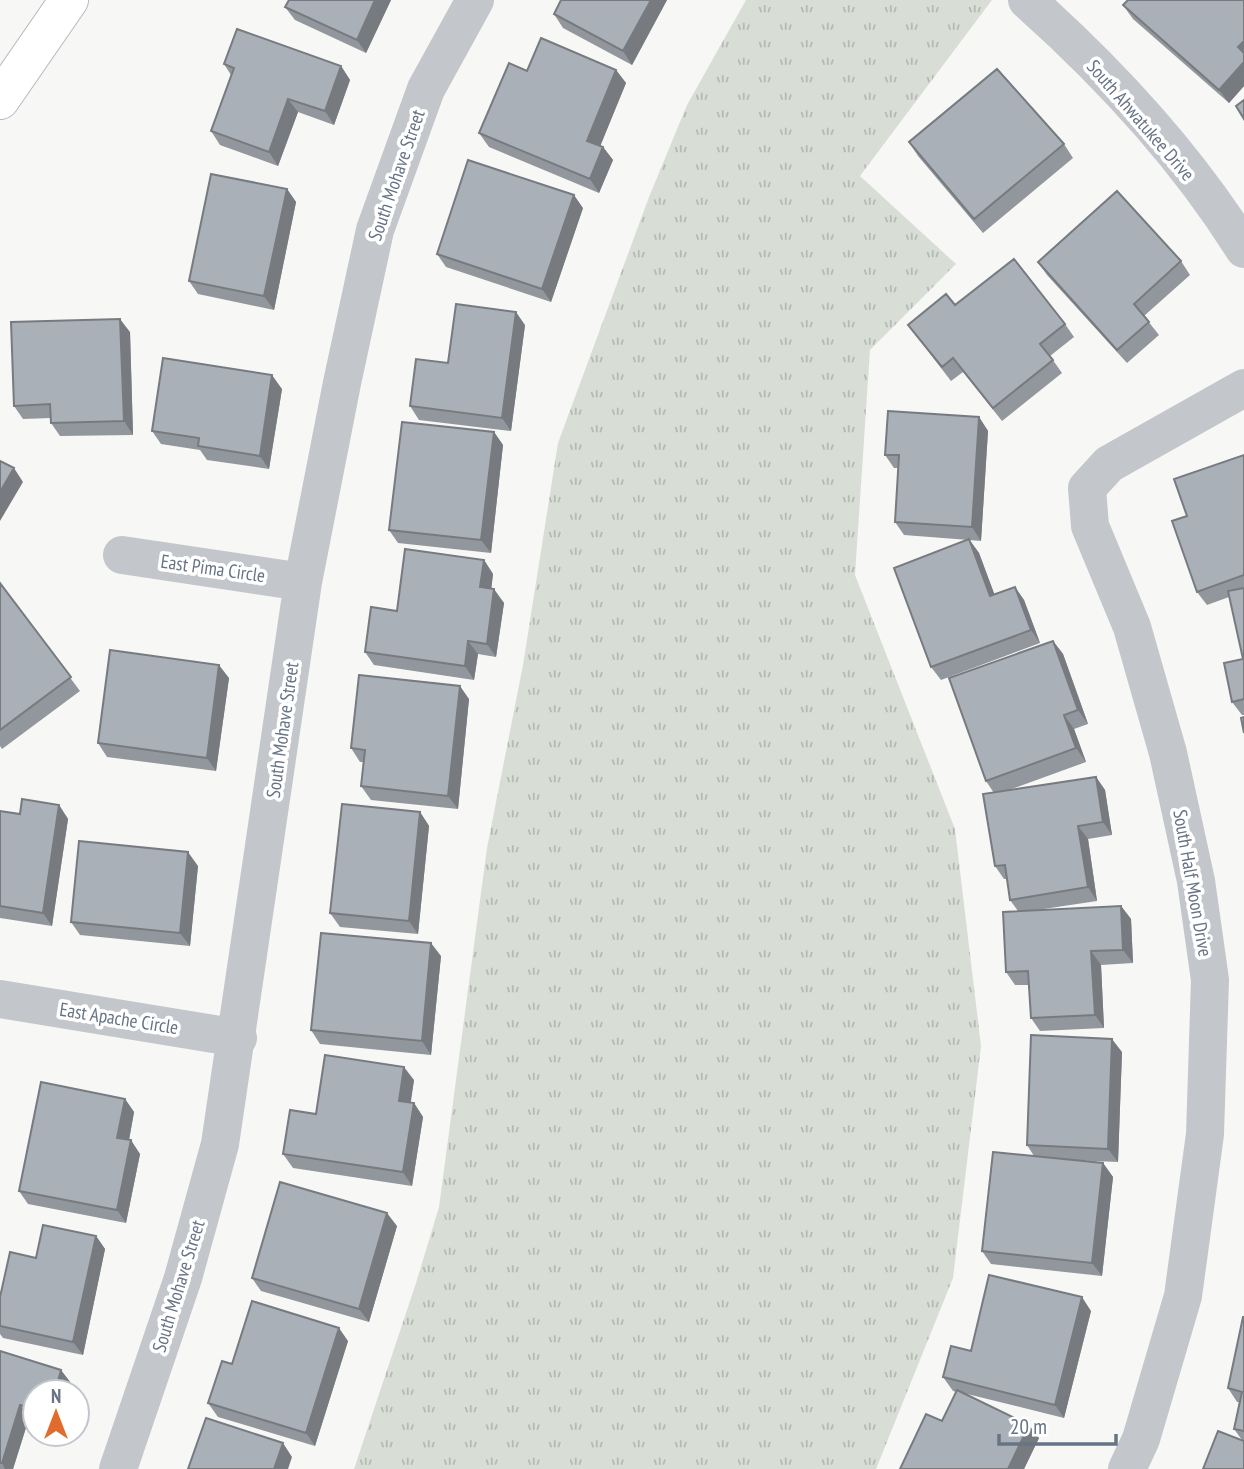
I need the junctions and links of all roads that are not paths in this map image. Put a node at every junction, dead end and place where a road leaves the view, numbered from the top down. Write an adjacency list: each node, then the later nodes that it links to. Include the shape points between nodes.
1 (69, 0): 4 (main road)
2 (475, 0): 8 (street, South Mohave Street, via 426,89 375,230)
3 (1035, 3): 5 (street, South Ahwatukee Drive, via 1120,89 1186,167)
4 (0, 100)
5 (1244, 249)
6 (1244, 388): 12 (street, South Half Moon Drive, via 1109,464 1087,488 1090,526 1132,626 1168,753 1196,881 1210,980 1205,1134 1183,1296 1141,1439)
7 (122, 555): 8 (street, East Pima Circle)
8 (303, 582): 10 (street, South Mohave Street)
9 (0, 999): 10 (street, East Apache Circle)
10 (238, 1038): 11 (street, South Mohave Street, via 220,1144 183,1278)
11 (118, 1469)
12 (1127, 1469)

